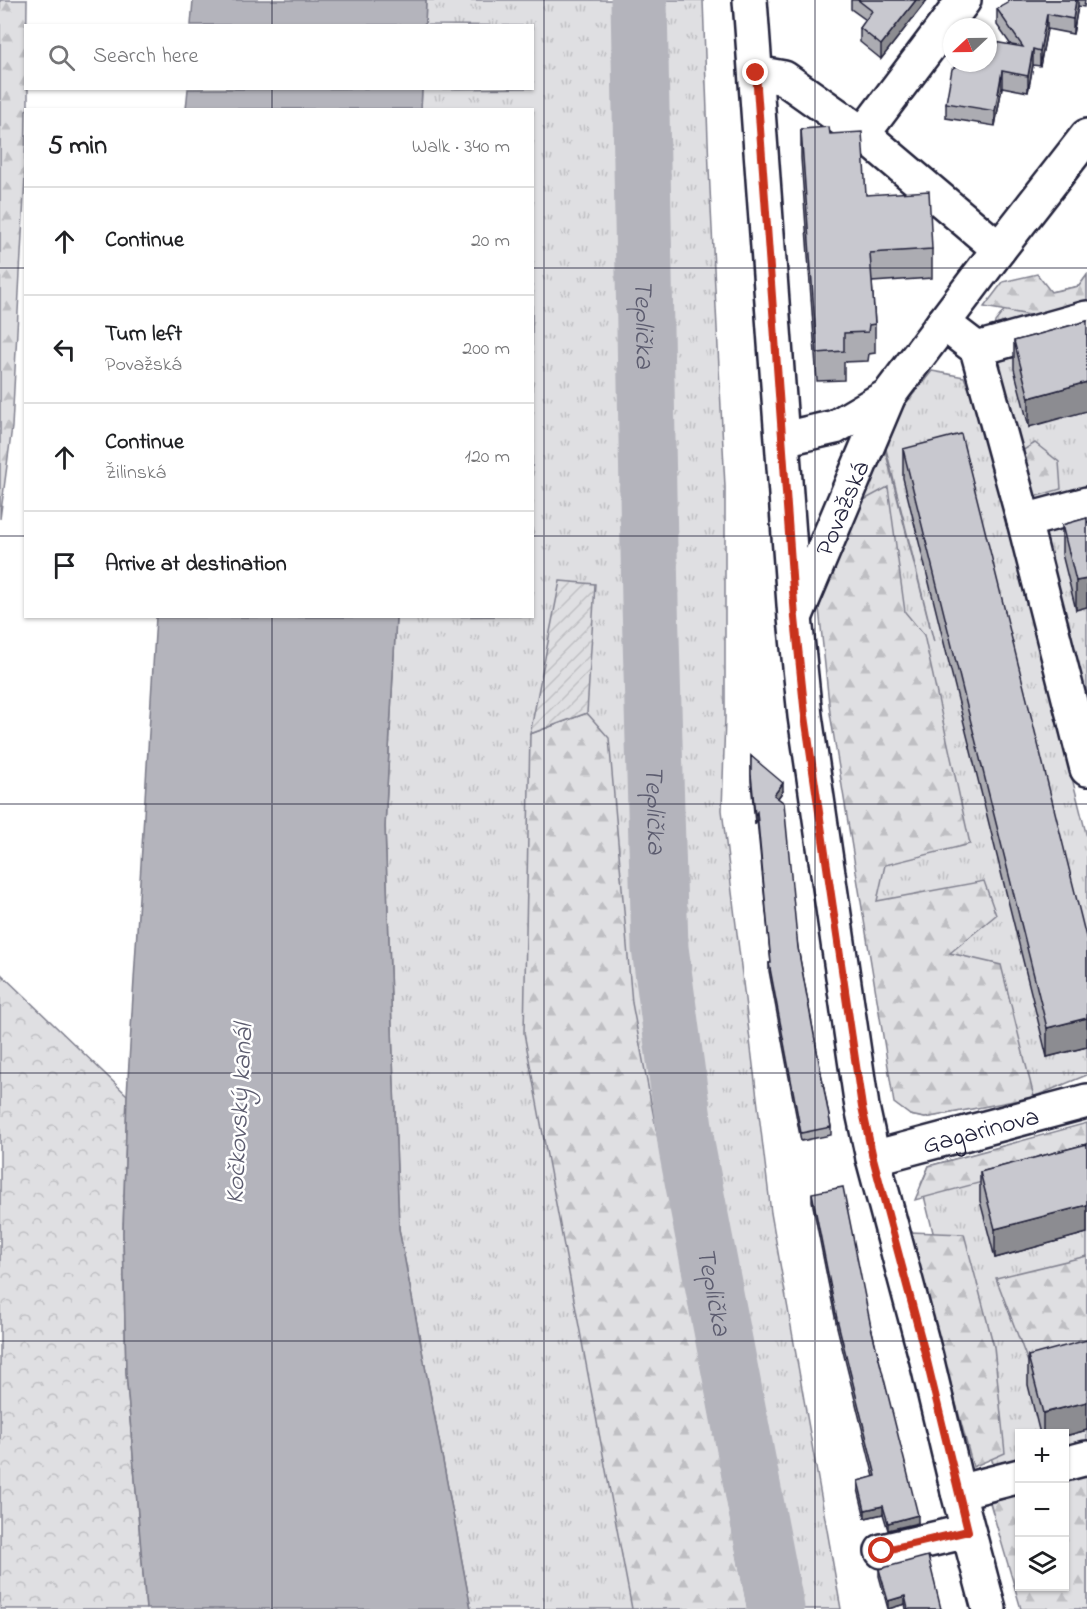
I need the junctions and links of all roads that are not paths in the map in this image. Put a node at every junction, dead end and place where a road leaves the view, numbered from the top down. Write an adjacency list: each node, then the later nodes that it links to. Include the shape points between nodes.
1 (750, 0): 3 (street)
2 (964, 0): 4 (street)
3 (756, 73): 4 (street, via 784,78); 11 (street)
4 (863, 134): 6 (street)
5 (1087, 136): 6 (street, Považská)
6 (999, 249): 8 (street, Považská)
7 (1087, 318): 9 (street)
8 (943, 323): 9 (street); 10 (street, Považská)
9 (977, 349): 13 (street)
10 (890, 395): 11 (street, Považská, via 835,427); 14 (street, Považská)
11 (783, 439): 14 (street)
12 (1087, 504): 13 (street)
13 (1024, 521): 15 (street)
14 (795, 618): 17 (street, Považská, via 806,728 862,1107)
15 (1087, 769)
16 (1087, 1101): 17 (street, Gagarinova)
17 (873, 1158): 21 (street, Považská)
18 (1087, 1458): 19 (street)
19 (1069, 1463)
20 (1015, 1477): 21 (street)
21 (958, 1492): 22 (street, Považská)
22 (968, 1531): 23 (street); 24 (street, Považská)
23 (881, 1548)
24 (989, 1609)

